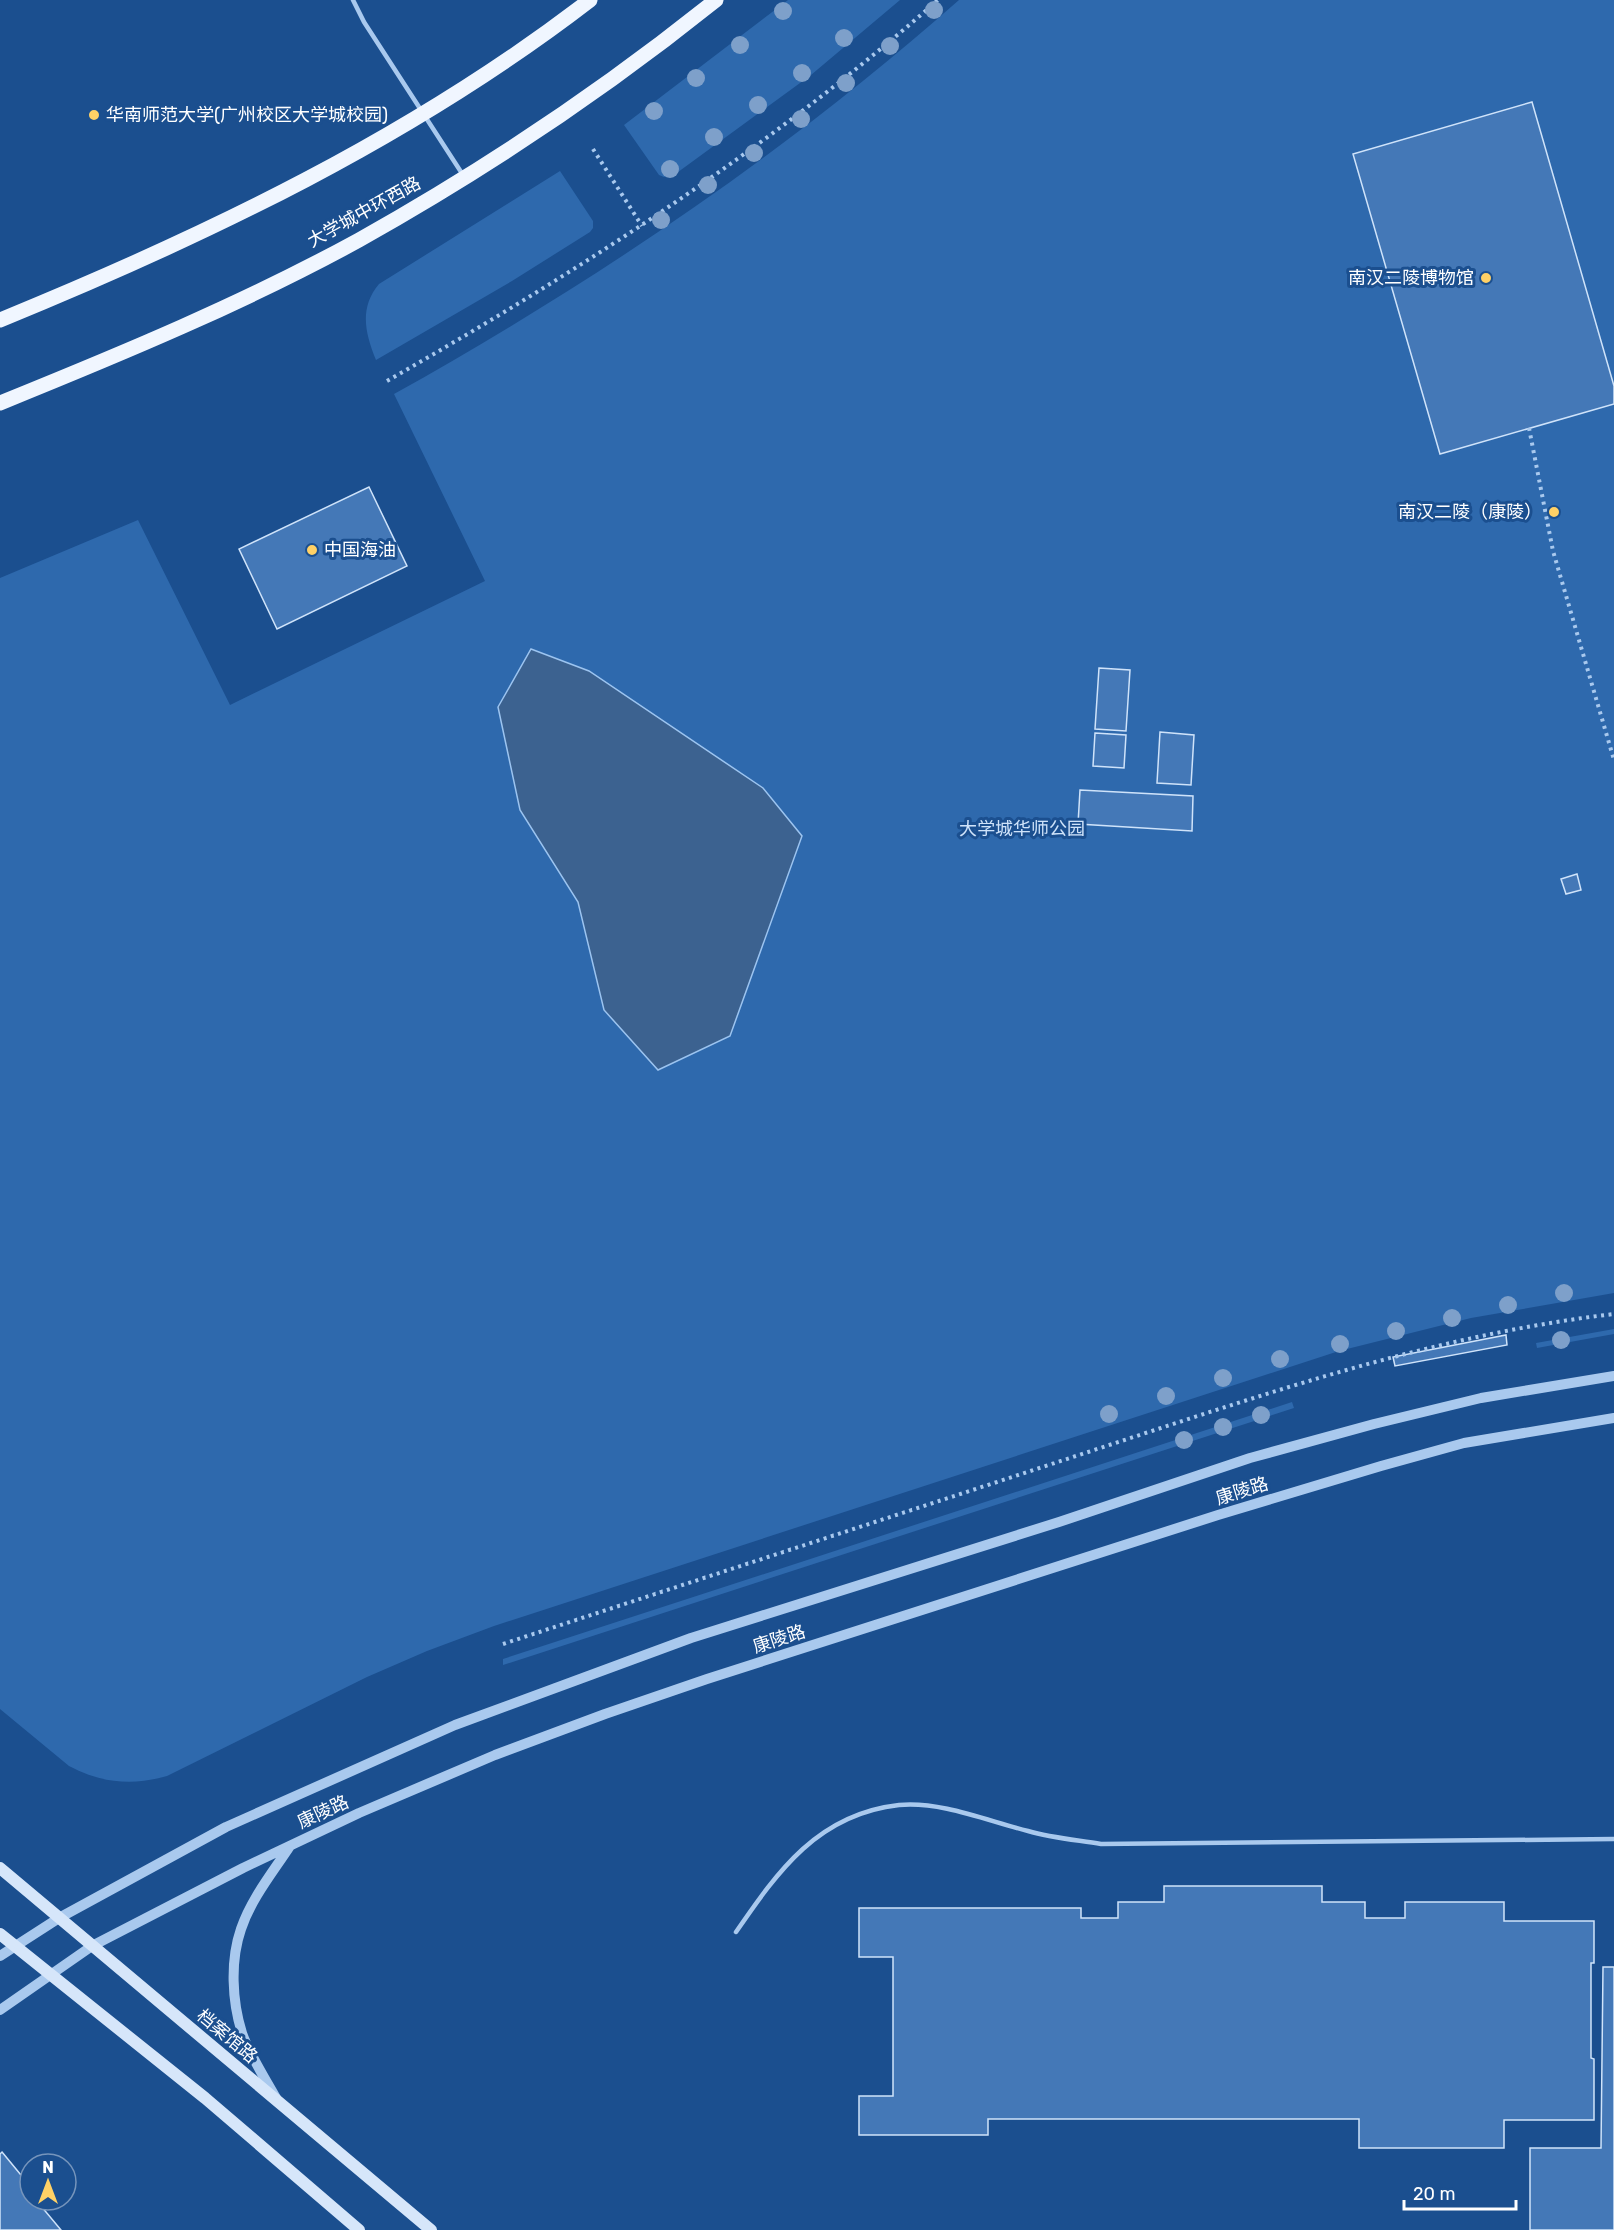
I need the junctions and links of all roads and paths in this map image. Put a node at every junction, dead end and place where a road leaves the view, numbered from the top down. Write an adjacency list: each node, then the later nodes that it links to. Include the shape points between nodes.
1 (353, 0): 5 (lane)
2 (590, 0): 5 (main road)
3 (716, 0): 7 (main road, 大学城中环西路, via 604,86)
4 (938, 0): 8 (path, via 859,67)
5 (422, 113): 7 (lane); 9 (main road, via 321,173 247,211)
6 (593, 149): 8 (path)
7 (464, 177): 11 (main road, 大学城中环西路, via 281,280)
8 (642, 226): 10 (path, via 484,326)
9 (0, 320)
10 (387, 381)
11 (0, 403)
12 (1529, 428): 13 (path, via 1553,551)
13 (1614, 760)
14 (1614, 1314): 17 (path, via 1528,1326 1362,1364)
15 (1614, 1376): 21 (street, 康陵路, via 1480,1398 1284,1449 691,1638 444,1730 226,1827)
16 (1614, 1418): 19 (street, 康陵路, via 1464,1443 1381,1466 707,1679 495,1755)
17 (503, 1644)
18 (1614, 1839): 22 (lane, via 1101,1844 1031,1832 942,1808 900,1805 838,1824 813,1840 770,1882)
19 (290, 1845): 24 (street, 康陵路); 29 (street, via 254,1902 241,1929 234,1960 234,1992 242,2034)
20 (0, 1868): 21 (main road, 档案馆路)
21 (59, 1918): 24 (main road, 档案馆路); 25 (street, 康陵路)
22 (736, 1932)
23 (0, 1934): 25 (main road)
24 (92, 1946): 27 (street, 康陵路); 29 (main road, 档案馆路)
25 (14, 1947): 26 (street, 康陵路); 27 (main road)
26 (0, 1956)
27 (49, 1975): 28 (street, 康陵路); 30 (main road, via 205,2098)
28 (0, 2010)
29 (277, 2101): 31 (main road, 档案馆路)
30 (359, 2230)
31 (431, 2230)

